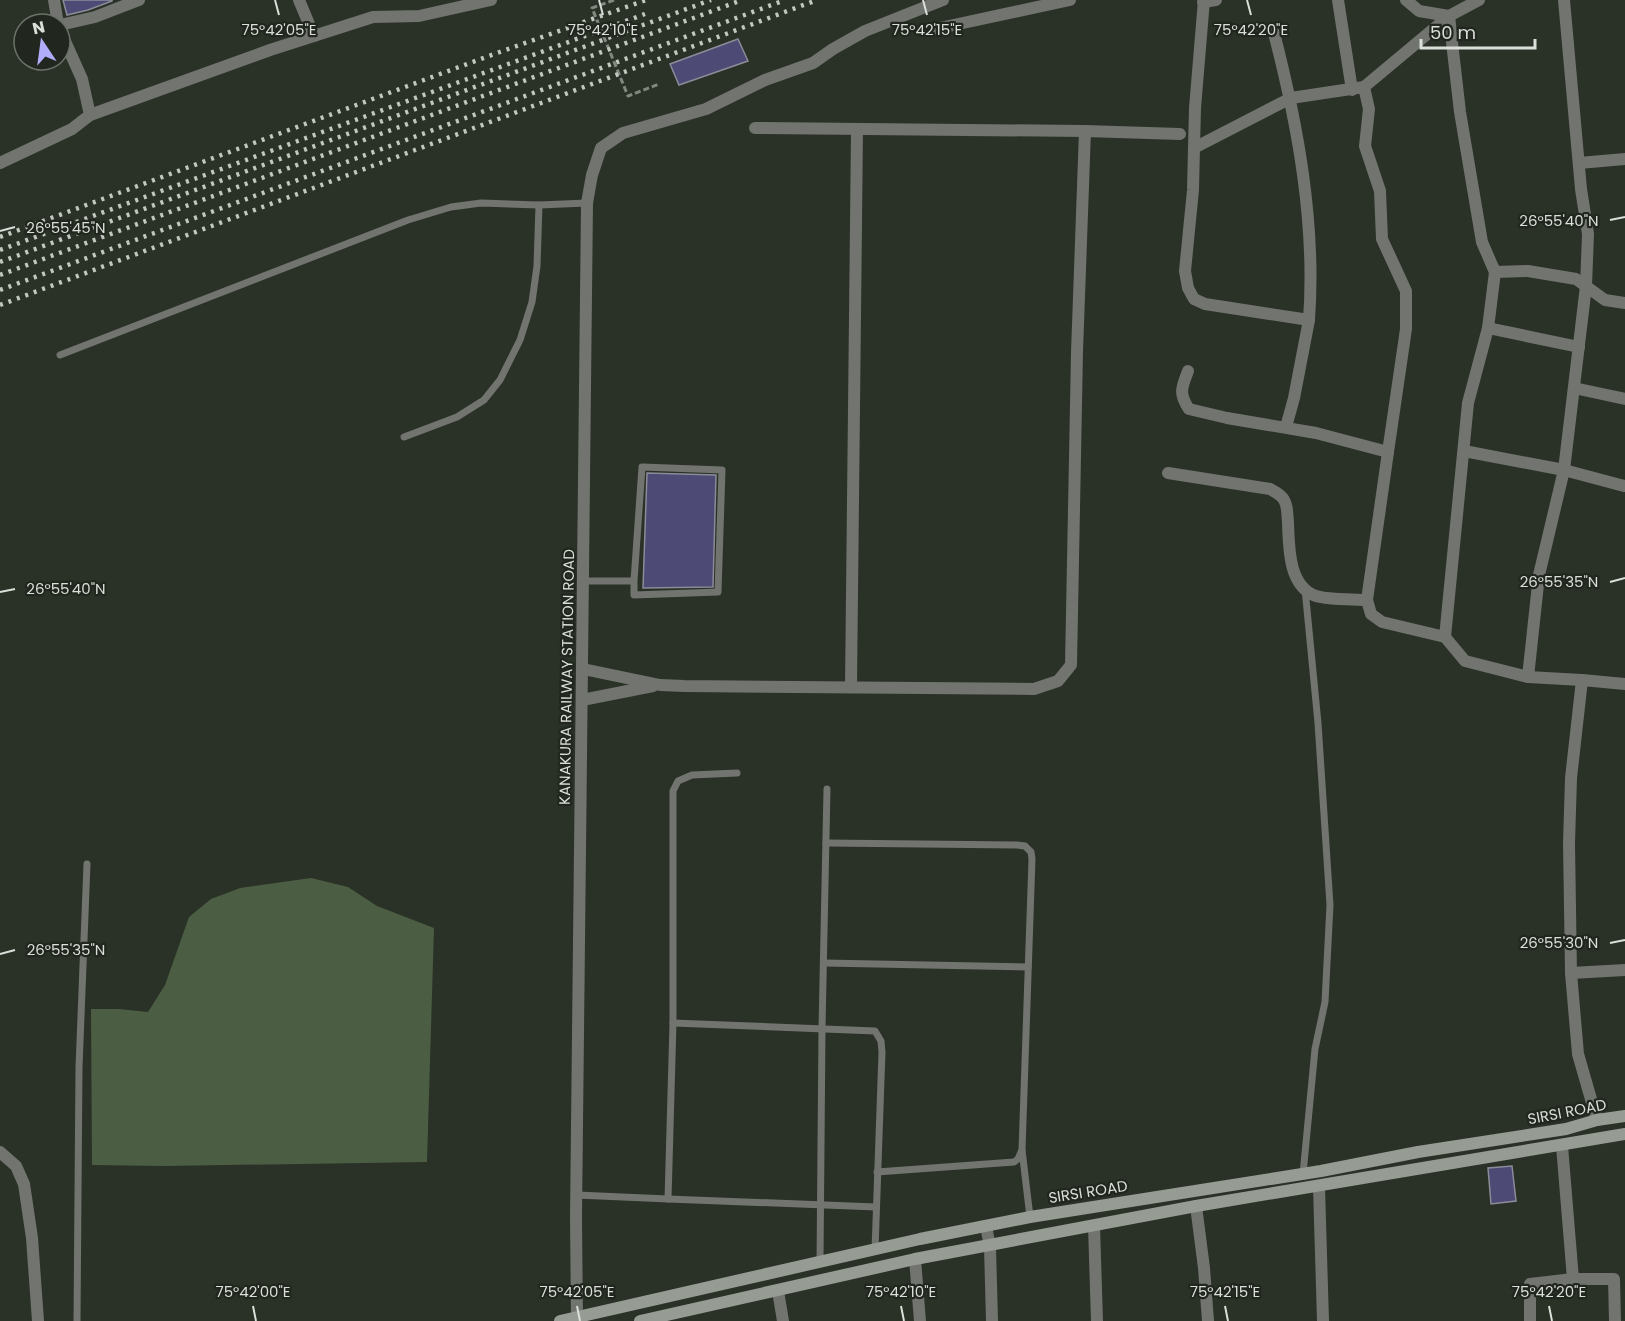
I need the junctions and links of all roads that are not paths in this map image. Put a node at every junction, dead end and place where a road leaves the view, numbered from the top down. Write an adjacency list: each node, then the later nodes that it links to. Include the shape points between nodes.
1 (139, 0): 12 (street)
2 (299, 0): 15 (street)
3 (490, 0): 15 (street, via 419,16 373,17)
4 (943, 0): 28 (street, KANAKURA RAILWAY STATION ROAD, via 865,31 813,63 765,80 706,109 623,133 601,148)
5 (1070, 0): 13 (street)
6 (1338, 0): 17 (street)
7 (1406, 0): 11 (street, via 1419,11)
8 (1479, 0): 11 (street)
9 (1564, 0): 26 (street)
10 (1208, 1): 24 (street)
11 (1449, 16): 17 (street); 30 (street, via 1482,242)
12 (72, 22)
13 (935, 29)
14 (1274, 33): 18 (street)
15 (314, 36): 19 (street)
16 (72, 56): 19 (street)
17 (1358, 89): 18 (street); 43 (street, via 1369,109 1365,146 1380,191 1382,239 1406,291 1406,329)
18 (1291, 98): 24 (street); 33 (street, via 1310,241)
19 (90, 115): 27 (street, via 72,129)
20 (754, 128): 21 (street)
21 (857, 130): 22 (street); 57 (street)
22 (1084, 131): 23 (street); 57 (street, via 1071,665 1058,681 1034,689)
23 (1180, 134)
24 (1194, 148): 33 (street, via 1185,272 1194,299)
25 (1625, 159): 26 (street)
26 (1579, 163): 31 (street, via 1588,234)
27 (0, 164)
28 (587, 203): 29 (lane); 47 (street, KANAKURA RAILWAY STATION ROAD)
29 (539, 205): 36 (lane, via 481,203 408,220); 41 (lane, via 532,302 520,340 500,380 484,400 457,417)
30 (1495, 272): 31 (street, via 1528,271 1576,279); 34 (street)
31 (1586, 286): 32 (street, via 1605,300); 35 (street)
32 (1625, 303)
33 (1309, 320): 40 (street)
34 (1488, 328): 35 (street); 42 (street, via 1468,404)
35 (1579, 346): 38 (street)
36 (60, 355)
37 (1188, 371): 40 (street, via 1181,390 1182,400 1189,408)
38 (1574, 388): 39 (street); 44 (street)
39 (1625, 399)
40 (1286, 427): 43 (street)
41 (404, 437)
42 (1464, 451): 44 (street); 51 (street)
43 (1388, 452): 50 (street)
44 (1564, 470): 46 (street); 53 (street, via 1539,575)
45 (1168, 473): 49 (street, via 1278,493 1287,508 1290,556)
46 (1624, 486)
47 (584, 581): 48 (lane); 52 (street, KANAKURA RAILWAY STATION ROAD)
48 (634, 581): 48 (lane, via 642,467 722,470 718,592 634,595)
49 (1305, 589): 50 (street, via 1317,596); 76 (lane, via 1330,905 1325,1002 1315,1049)
50 (1367, 600): 51 (street, via 1371,614 1382,622)
51 (1445, 637): 53 (street, via 1466,661)
52 (583, 669): 56 (street); 58 (street, KANAKURA RAILWAY STATION ROAD)
53 (1528, 677): 54 (street)
54 (1582, 680): 55 (street); 66 (street, via 1571,789)
55 (1625, 684)
56 (660, 685): 57 (street); 58 (street)
57 (851, 686)
58 (582, 700): 78 (street, KANAKURA RAILWAY STATION ROAD)
59 (737, 773): 67 (lane, via 692,775 678,781 673,791)
60 (827, 789): 61 (lane)
61 (826, 843): 63 (lane); 64 (lane, via 1025,846 1032,859)
62 (87, 864): 94 (lane)
63 (824, 963): 64 (lane); 68 (lane)
64 (1028, 967): 73 (lane)
65 (1625, 970): 66 (street)
66 (1571, 973): 70 (street, via 1578,1054)
67 (673, 1023): 68 (lane); 79 (lane)
68 (822, 1029): 75 (lane, via 875,1031 881,1041); 80 (lane)
69 (1625, 1116): 70 (main road, SIRSI ROAD)
70 (1597, 1120): 76 (main road, SIRSI ROAD, via 1566,1130)
71 (1625, 1134): 72 (main road, SIRSI ROAD)
72 (1562, 1146): 77 (main road, SIRSI ROAD); 90 (street)
73 (1022, 1150): 75 (lane, via 1014,1162); 83 (lane)
74 (0, 1152): 93 (street, via 16,1166 24,1184)
75 (878, 1172): 82 (lane)
76 (1303, 1174): 83 (main road, SIRSI ROAD)
77 (1319, 1187): 81 (main road, SIRSI ROAD); 102 (street)
78 (577, 1195): 79 (lane); 92 (street, KANAKURA RAILWAY STATION ROAD)
79 (668, 1199): 80 (lane)
80 (820, 1204): 82 (lane); 89 (lane)
81 (1196, 1206): 85 (main road, SIRSI ROAD); 101 (street)
82 (876, 1207): 87 (lane)
83 (1030, 1217): 84 (main road, SIRSI ROAD)
84 (986, 1226): 86 (street); 87 (main road, SIRSI ROAD)
85 (1094, 1226): 86 (main road, SIRSI ROAD); 100 (street)
86 (990, 1247): 88 (main road, SIRSI ROAD); 99 (street)
87 (875, 1250): 89 (main road, SIRSI ROAD)
88 (915, 1259): 91 (main road, SIRSI ROAD); 98 (street)
89 (820, 1262): 92 (main road, SIRSI ROAD)
90 (1573, 1279): 103 (street, via 1530,1284); 104 (street, via 1614,1279)
91 (778, 1291): 96 (main road, SIRSI ROAD); 97 (street)
92 (576, 1319): 95 (main road, SIRSI ROAD)
93 (38, 1321)
94 (77, 1321)
95 (560, 1321)
96 (640, 1321)
97 (783, 1321)
98 (920, 1321)
99 (992, 1321)
100 (1097, 1321)
101 (1208, 1321)
102 (1323, 1321)
103 (1530, 1321)
104 (1615, 1321)

